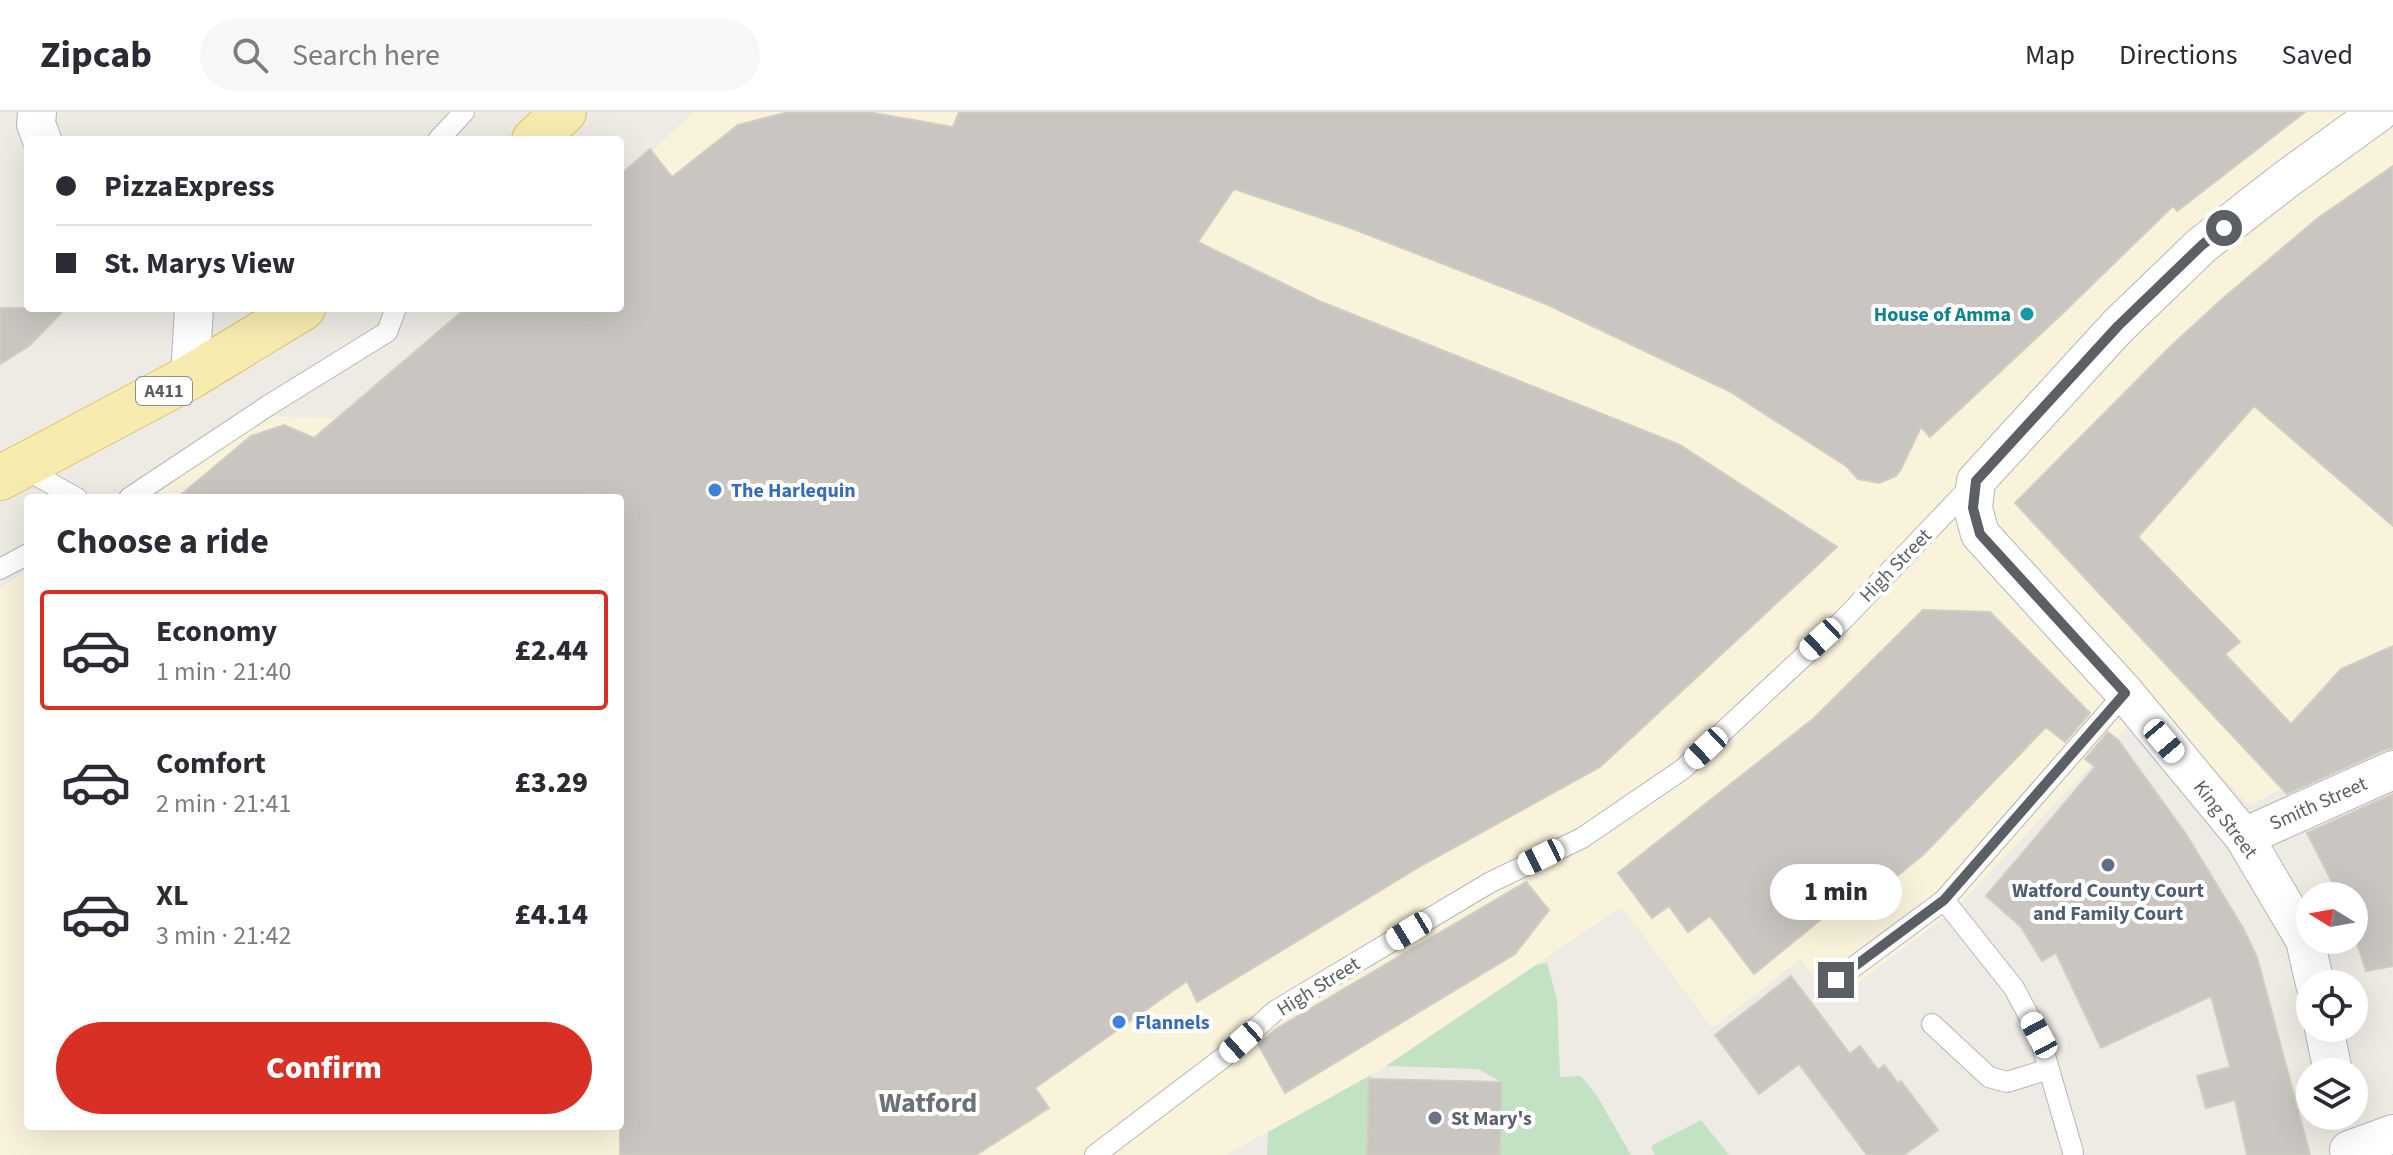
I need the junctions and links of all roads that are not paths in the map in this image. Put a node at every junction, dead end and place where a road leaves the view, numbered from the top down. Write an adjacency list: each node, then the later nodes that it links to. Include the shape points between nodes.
1 (37, 112): 5 (street)
2 (464, 112): 6 (lane)
3 (564, 112): 7 (main road)
4 (2379, 112): 14 (street, High Street, via 2202,245 2118,326)
5 (40, 136)
6 (442, 136)
7 (538, 136)
8 (194, 312): 11 (street)
9 (296, 312): 11 (main road, A411)
10 (394, 312): 13 (lane, via 387,332)
11 (190, 377): 12 (main road, A411)
12 (10, 473): 15 (lane)
13 (163, 476): 16 (lane); 17 (lane)
14 (1976, 481): 20 (street, King Street, via 1973,508 1980,534); 31 (lane, High Street, via 1845,618 1683,769 1582,838 1489,883 1275,1011 1224,1057)
15 (66, 494)
16 (135, 494)
17 (161, 494)
18 (24, 556): 19 (lane)
19 (0, 569)
20 (2125, 693): 22 (street, King Street); 23 (lane)
21 (2393, 770): 22 (street, Smith Street)
22 (2244, 837): 24 (street, King Street, via 2305,940)
23 (1944, 900): 25 (lane); 27 (lane, via 2014,988 2039,1035)
24 (2312, 970)
25 (1836, 980)
26 (1932, 1024): 27 (lane, via 1989,1077 2007,1082)
27 (2049, 1069): 30 (lane)
28 (2393, 1134): 29 (street)
29 (2347, 1140)
30 (2073, 1152)
31 (1095, 1155)

